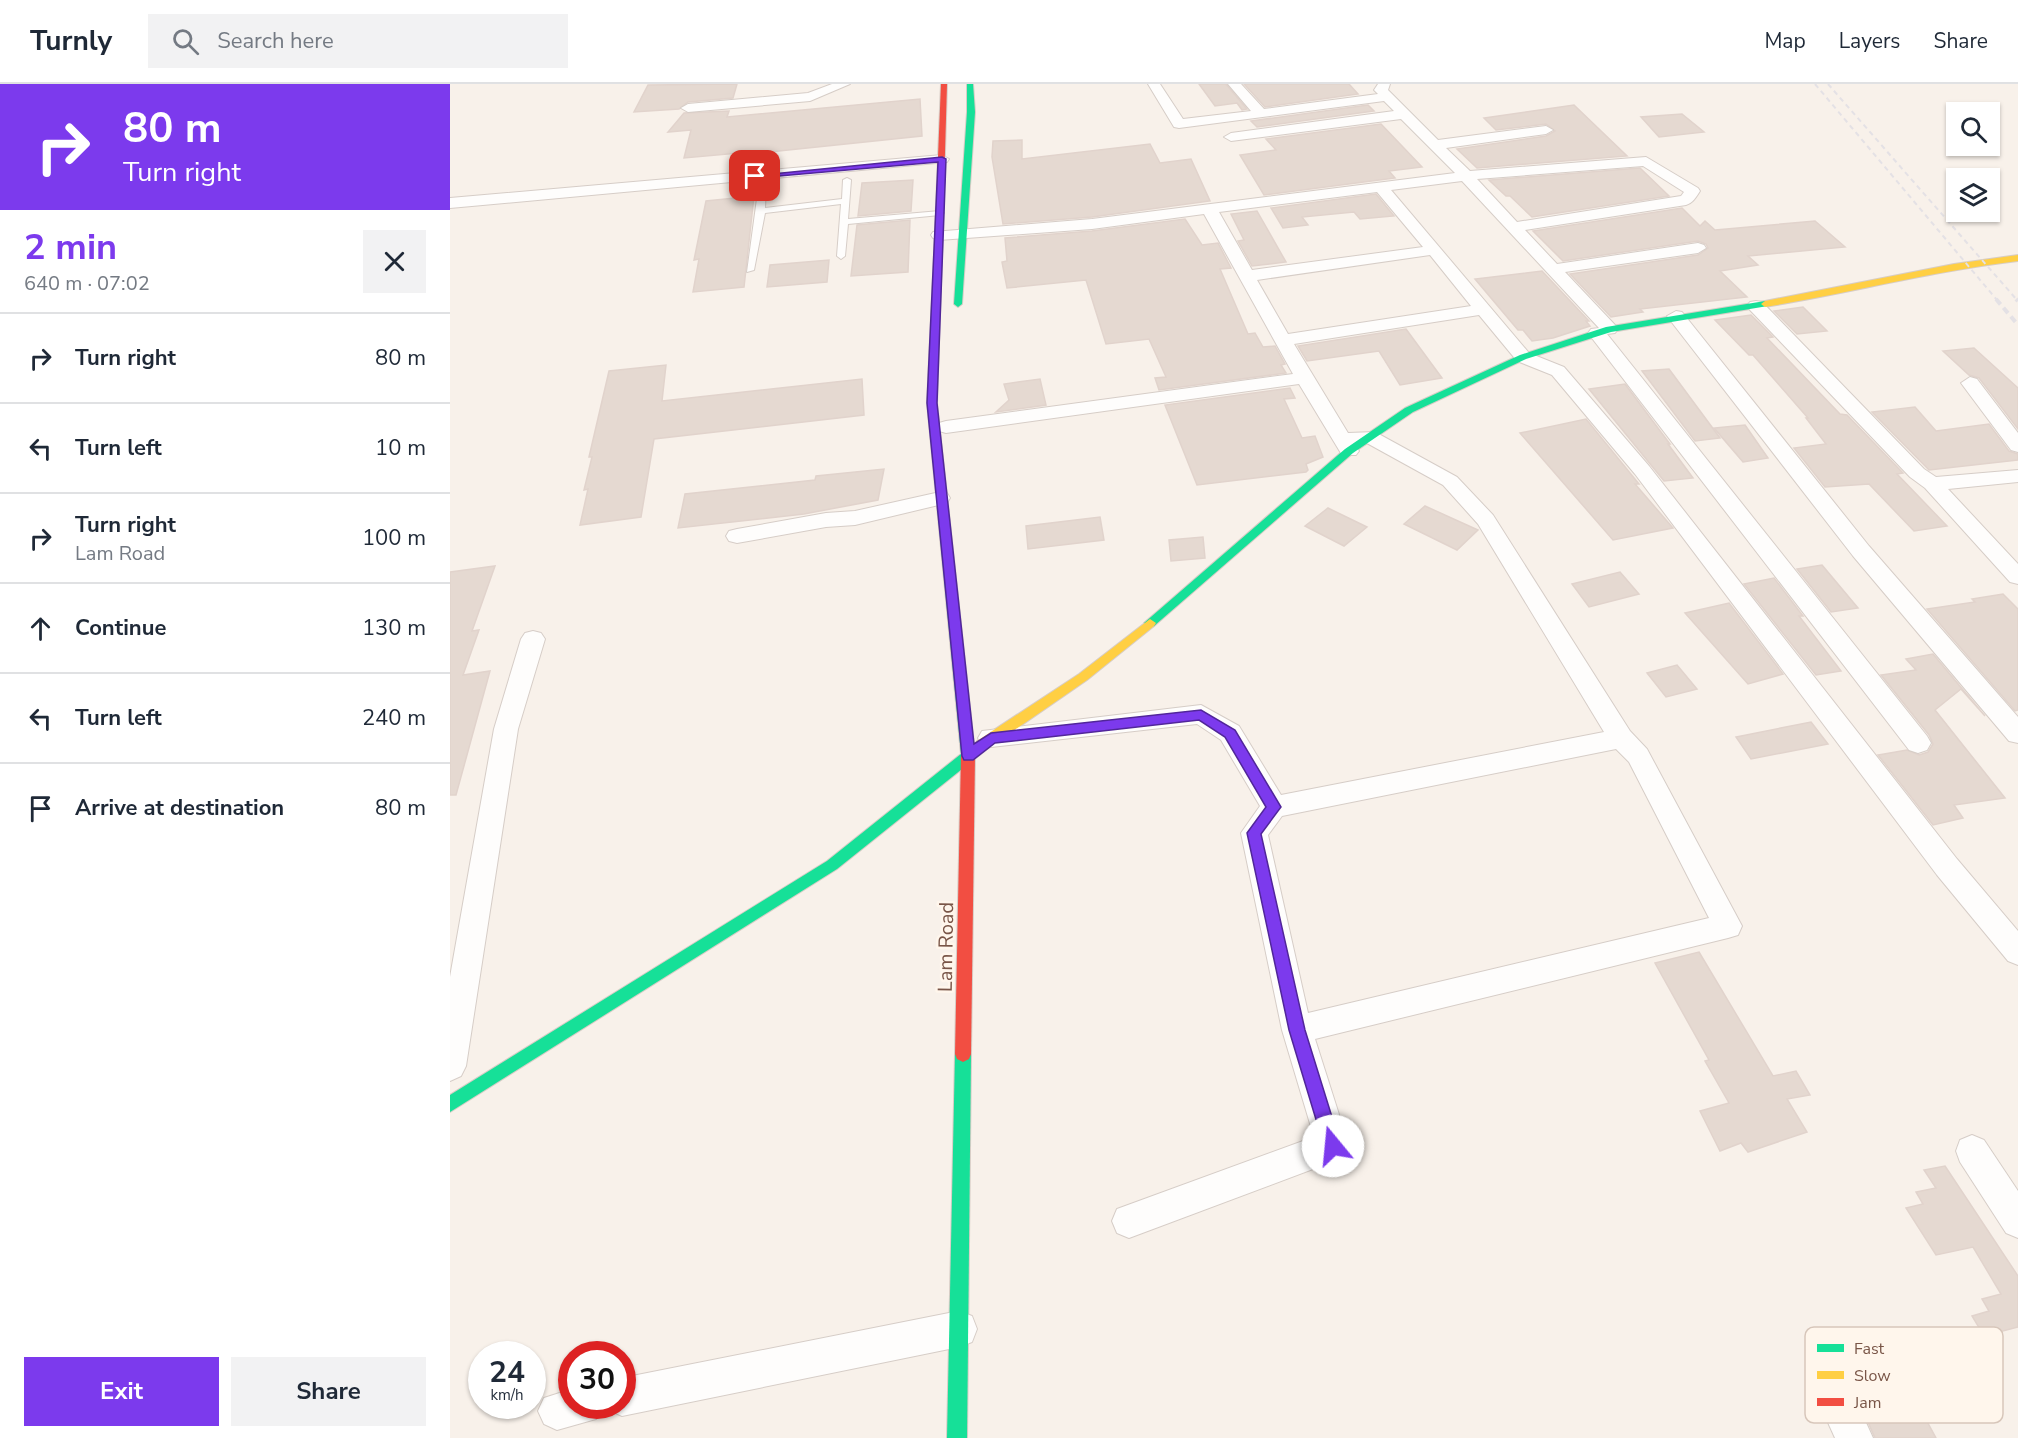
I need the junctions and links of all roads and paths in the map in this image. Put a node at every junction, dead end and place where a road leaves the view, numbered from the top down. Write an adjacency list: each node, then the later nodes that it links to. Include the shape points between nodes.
1 (844, 84): 7 (street, via 810,96)
2 (944, 84): 13 (main road, Lam Road)
3 (970, 84): 25 (main road)
4 (1154, 84): 8 (street, via 1179,124)
5 (1234, 84): 8 (street)
6 (1386, 91): 8 (street); 9 (street)
7 (688, 108)
8 (1260, 113)
9 (1405, 114): 11 (street); 12 (street)
10 (1546, 130): 12 (street)
11 (1231, 137)
12 (1435, 145): 14 (street)
13 (942, 159): 19 (street); 22 (main road, Lam Road)
14 (1466, 176): 17 (street); 24 (street); 24 (street, via 1646,160 1693,191 1686,200)
15 (847, 180): 18 (lane)
16 (762, 186): 21 (lane)
17 (1380, 187): 20 (street); 28 (street)
18 (846, 201): 21 (lane); 23 (lane)
19 (450, 203)
20 (1208, 207): 25 (street, via 1092,224); 33 (street)
21 (762, 211): 32 (lane)
22 (940, 213): 23 (lane); 26 (main road, Lam Road)
23 (844, 222): 29 (lane)
24 (1514, 227): 31 (street)
25 (963, 232): 26 (street); 36 (main road)
26 (939, 235): 46 (main road, Lam Road, via 932,403)
27 (1698, 248): 31 (street)
28 (1434, 250): 33 (street); 35 (street)
29 (841, 256)
30 (2018, 258): 34 (main road, via 1965,263)
31 (1553, 269): 38 (street)
32 (750, 270)
33 (1247, 276): 39 (street)
34 (1756, 306): 37 (main road); 48 (street)
35 (1483, 309): 39 (street); 40 (street)
36 (958, 313)
37 (1677, 316): 38 (main road); 53 (street, via 1861,551)
38 (1603, 331): 40 (main road); 56 (street)
39 (1283, 340): 41 (street)
40 (1523, 357): 44 (main road, via 1409,410); 59 (street, via 1558,371 1642,470 1947,867)
41 (1304, 378): 43 (street); 44 (street)
42 (1970, 383): 45 (street)
43 (947, 421): 46 (main road)
44 (1353, 442): 54 (main road, via 1161,614 1092,670); 55 (street, via 1450,481 1486,520)
45 (2018, 446)
46 (936, 459): 49 (main road, Lam Road)
47 (2018, 476): 48 (street)
48 (1932, 484): 51 (street)
49 (940, 498): 50 (street, via 855,518); 57 (main road, Lam Road)
50 (737, 536)
51 (2018, 577)
52 (533, 639): 61 (street, via 506,729)
53 (2018, 734)
54 (991, 738): 57 (main road); 58 (street, via 1201,714 1230,733)
55 (1621, 738): 58 (street); 60 (street, via 1638,756 1728,926)
56 (1918, 743)
57 (968, 756): 62 (main road, via 832,865); 66 (main road, Lam Road)
58 (1274, 807): 60 (street, via 1254,833)
59 (2018, 952)
60 (1297, 1030): 64 (street, via 1333,1146)
61 (450, 1066)
62 (450, 1104)
63 (1972, 1151): 65 (street)
64 (1129, 1221)
65 (2018, 1221)
66 (959, 1329): 67 (street); 69 (main road, Lam Road)
67 (636, 1394)
68 (1847, 1423): 70 (street)
69 (957, 1438)
70 (1854, 1438)

